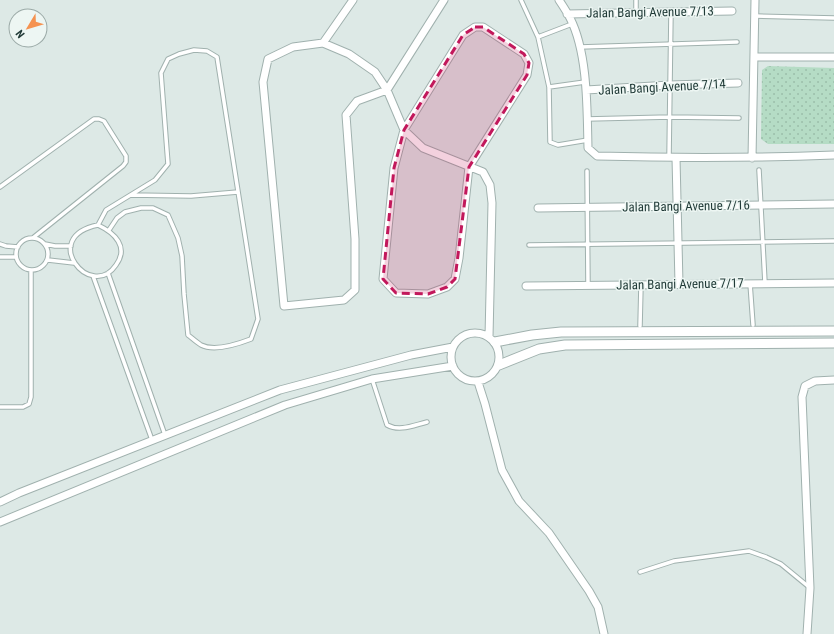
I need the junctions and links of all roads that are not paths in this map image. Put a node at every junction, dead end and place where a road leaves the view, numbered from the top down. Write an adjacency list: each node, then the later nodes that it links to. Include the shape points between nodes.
1 (352, 0): 16 (street)
2 (444, 0): 25 (street)
3 (521, 0): 14 (lane)
4 (559, 0): 10 (street)
5 (636, 0): 9 (lane)
6 (755, 0): 11 (street)
7 (732, 11): 8 (street, Jalan Bangi Avenue 7/13)
8 (671, 12): 9 (street, Jalan Bangi Avenue 7/13); 17 (lane)
9 (636, 13): 10 (street, Jalan Bangi Avenue 7/13)
10 (567, 14): 13 (street)
11 (755, 16): 12 (lane); 19 (street)
12 (834, 18)
13 (572, 24): 14 (lane); 18 (street)
14 (538, 37): 24 (lane)
15 (737, 42): 17 (lane)
16 (323, 43): 25 (street, via 349,54 375,72); 25 (street, via 293,47 268,59 263,82 284,306 344,300 355,290 346,115 357,101)
17 (671, 44): 18 (lane); 23 (lane)
18 (580, 47): 21 (street)
19 (755, 57): 20 (street); 34 (street)
20 (834, 57)
21 (585, 82): 24 (lane); 26 (street)
22 (738, 83): 23 (street, Jalan Bangi Avenue 7/14)
23 (670, 85): 26 (street, Jalan Bangi Avenue 7/14); 27 (lane)
24 (549, 87): 31 (lane, via 550,142 558,145)
25 (387, 90): 30 (street)
26 (586, 90): 29 (street)
27 (670, 116): 28 (lane); 29 (lane); 33 (lane)
28 (739, 118)
29 (587, 119): 31 (street)
30 (404, 130): 35 (street, via 423,148); 35 (street, via 463,35 475,27 483,27 524,54 529,63 527,75); 35 (street, via 394,168 383,279 396,293 428,294 447,287 455,279 460,258)
31 (588, 140): 33 (street, via 588,148 597,156)
32 (834, 155): 34 (street)
33 (673, 158): 34 (street); 43 (street)
34 (752, 158)
35 (468, 167): 75 (street, via 483,172 490,185)
36 (759, 170): 42 (lane)
37 (587, 171): 44 (lane)
38 (0, 187): 48 (lane, via 94,119 104,121 126,156 126,162)
39 (238, 192): 40 (lane, via 191,196); 40 (lane, via 217,57 207,51 194,50 168,59 161,72 168,164 155,180); 47 (lane, via 258,320 251,339 235,346 202,345 188,334 182,256 178,238 168,215 153,208 141,208 126,212 117,218)
40 (130, 195): 46 (lane, via 106,210)
41 (834, 204): 42 (street, Jalan Bangi Avenue 7/16)
42 (761, 205): 43 (street, Jalan Bangi Avenue 7/16); 50 (lane)
43 (677, 206): 44 (street, Jalan Bangi Avenue 7/16); 51 (street)
44 (587, 207): 45 (street, Jalan Bangi Avenue 7/16); 55 (lane)
45 (538, 208)
46 (98, 225): 47 (lane); 56 (lane, via 85,228 78,233)
47 (109, 230): 63 (lane, via 120,243 121,252 115,267)
48 (34, 237): 53 (lane); 57 (lane, via 25,240)
49 (834, 241): 50 (lane)
50 (763, 242): 51 (lane); 66 (lane)
51 (678, 243): 55 (lane); 69 (street)
52 (0, 244): 57 (lane)
53 (45, 244): 56 (lane); 60 (lane)
54 (529, 244): 55 (lane)
55 (588, 244): 70 (lane)
56 (71, 246): 61 (lane)
57 (18, 247): 59 (lane)
58 (0, 257): 59 (lane)
59 (16, 258): 62 (lane, via 21,266)
60 (48, 260): 61 (lane); 62 (lane, via 41,269)
61 (74, 263): 64 (lane, via 86,274)
62 (31, 270): 83 (lane, via 31,397 29,404 23,407)
63 (108, 273): 64 (lane); 85 (lane)
64 (93, 276): 86 (lane)
65 (750, 283): 66 (street, Jalan Bangi Avenue 7/17); 69 (street, Jalan Bangi Avenue 7/17); 72 (lane)
66 (765, 283): 67 (street, Jalan Bangi Avenue 7/17)
67 (834, 283)
68 (641, 284): 69 (street, Jalan Bangi Avenue 7/17); 70 (street, Jalan Bangi Avenue 7/17); 73 (lane)
69 (679, 284)
70 (588, 285): 71 (street, Jalan Bangi Avenue 7/17)
71 (526, 286)
72 (753, 325)
73 (640, 326)
74 (834, 332): 75 (street, via 561,332)
75 (492, 340): 77 (street, via 482,333 473,332 458,340); 78 (street, via 500,353)
76 (834, 343): 78 (street, via 565,345 539,349)
77 (453, 347): 79 (street); 85 (street, via 411,355 280,390)
78 (499, 365): 82 (street, via 491,376)
79 (453, 366): 80 (street); 82 (street, via 460,376)
80 (372, 379): 84 (lane, via 387,425 394,429); 88 (street, via 285,405)
81 (834, 380): 90 (street, via 815,381 805,386 802,397)
82 (478, 382): 91 (street, via 502,470 519,501 549,534 589,591 598,607)
83 (0, 407)
84 (427, 422)
85 (165, 435): 86 (street)
86 (152, 440): 87 (street)
87 (0, 502)
88 (0, 522)
89 (640, 572): 90 (lane, via 674,561 749,551 781,564)
90 (810, 588): 92 (street)
91 (604, 634)
92 (807, 634)

